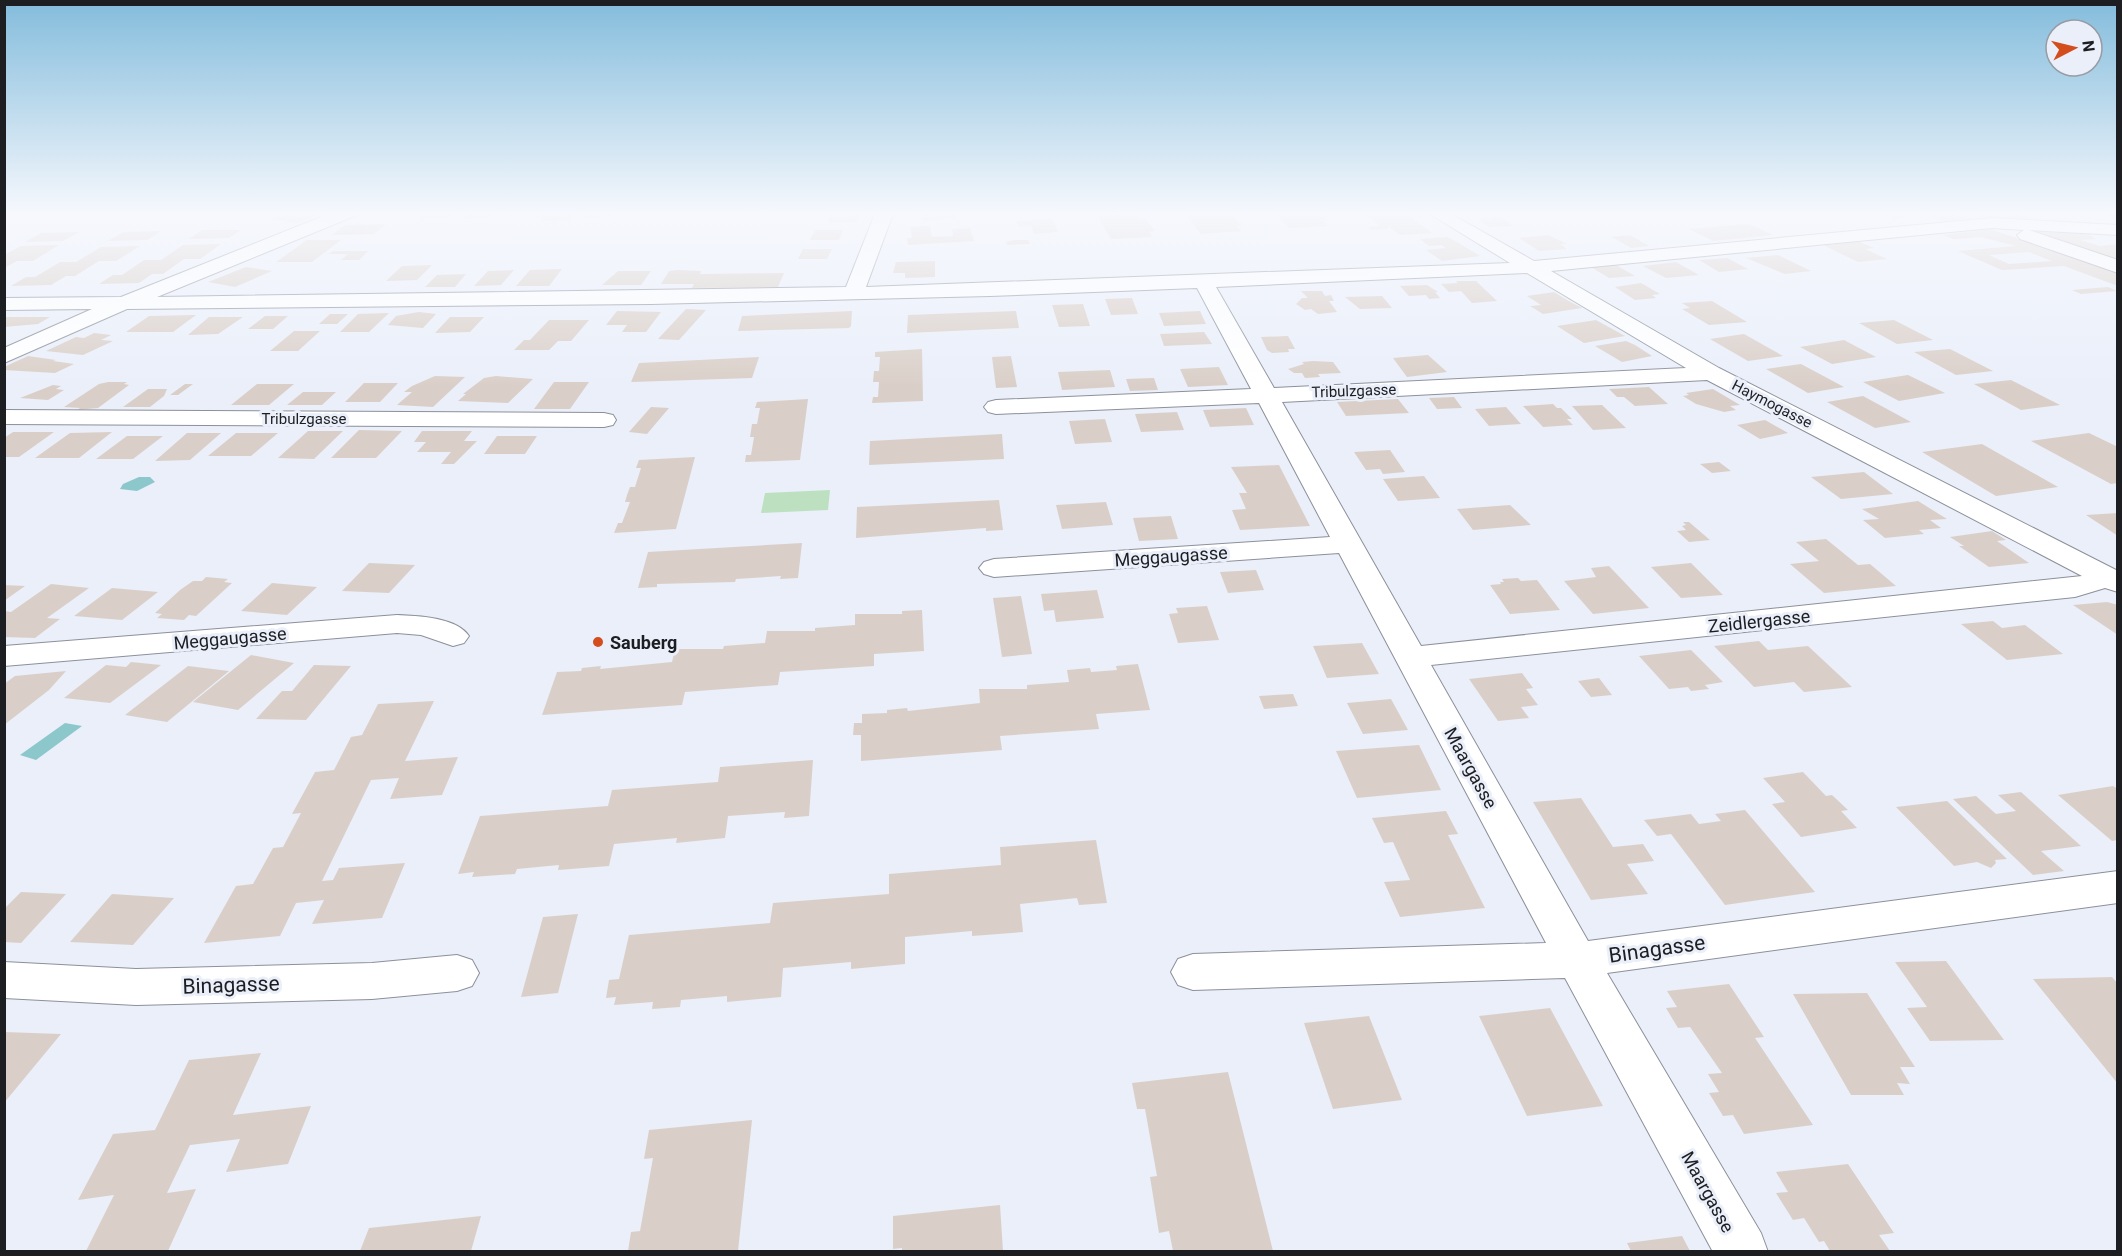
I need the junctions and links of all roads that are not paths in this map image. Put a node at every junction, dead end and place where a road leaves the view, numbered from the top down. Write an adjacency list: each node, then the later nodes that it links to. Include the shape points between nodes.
1 (206, 270): 7 (street)
2 (863, 270): 6 (street)
3 (1492, 270): 5 (street)
4 (1533, 270): 10 (street, Haymogasse)
5 (1204, 282): 6 (street); 11 (street, Maargasse)
6 (854, 294): 7 (street)
7 (123, 303): 8 (street); 9 (street)
8 (4, 304)
9 (4, 356)
10 (1711, 373): 11 (street, Tribulzgasse); 17 (street, Haymogasse)
11 (1266, 395): 12 (street, Tribulzgasse); 15 (street, Maargasse)
12 (996, 407)
13 (4, 417): 14 (street, Tribulzgasse)
14 (604, 420)
15 (1347, 544): 16 (street, Meggaugasse); 20 (street, Maargasse)
16 (994, 568)
17 (2112, 580): 20 (street, Zeidlergasse, via 2075,588)
18 (453, 636): 19 (street, Meggaugasse, via 415,624 397,624)
19 (4, 656)
20 (1410, 657): 22 (street, Maargasse)
21 (2118, 887): 22 (street, Binagasse)
22 (1577, 960): 23 (street, Binagasse); 26 (street, Maargasse)
23 (1193, 972)
24 (457, 973): 25 (street, Binagasse, via 372,981 136,987)
25 (4, 980)
26 (1742, 1251)

